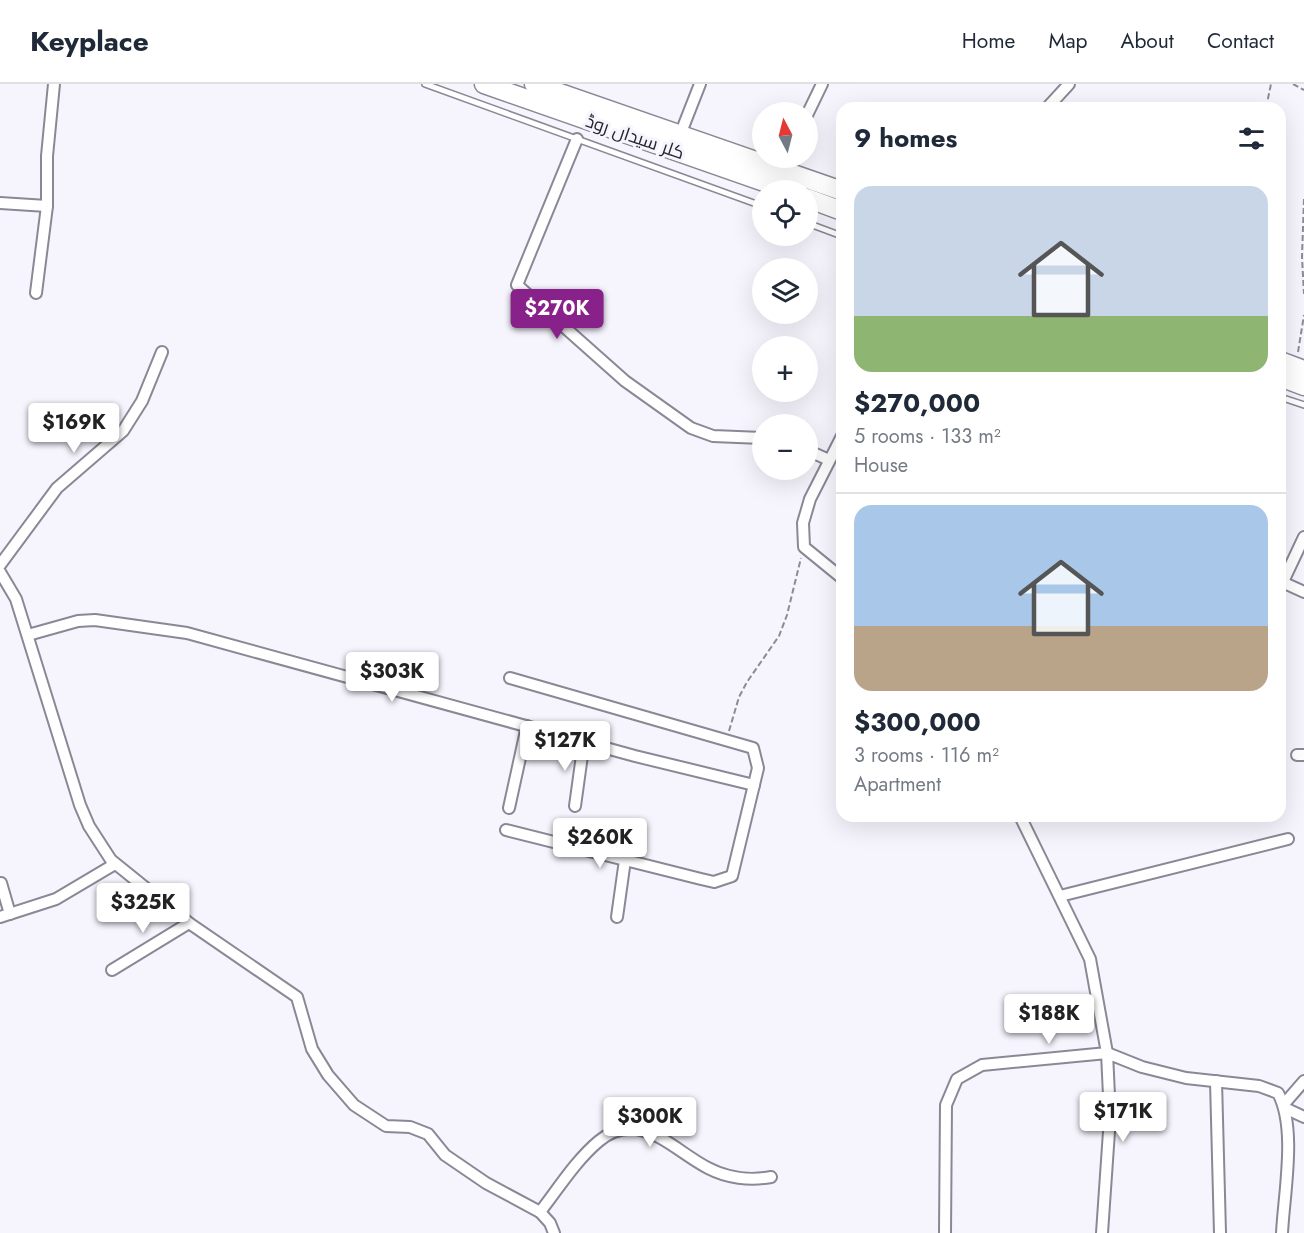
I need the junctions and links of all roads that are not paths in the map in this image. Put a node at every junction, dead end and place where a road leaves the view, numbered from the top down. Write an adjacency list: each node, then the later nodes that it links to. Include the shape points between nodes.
1 (54, 84): 19 (street)
2 (425, 84): 11 (lane)
3 (484, 84): 14 (highway, کلر سیداں روڈ)
4 (534, 84): 10 (highway)
5 (700, 84): 10 (street)
6 (822, 84): 8 (street)
7 (1069, 84): 9 (street)
8 (814, 102)
9 (1052, 102)
10 (680, 135): 12 (highway)
11 (577, 139): 16 (lane); 29 (street, via 517,285 625,381 691,428 713,436)
12 (752, 154)
13 (796, 168): 15 (highway)
14 (758, 180)
15 (836, 188)
16 (752, 202)
17 (818, 202): 20 (highway)
18 (0, 203): 19 (street)
19 (47, 206): 23 (street)
20 (836, 209)
21 (818, 227): 22 (lane)
22 (836, 234)
23 (36, 293)
24 (162, 352): 34 (street, via 142,401 123,431 57,488)
25 (1286, 379): 26 (highway)
26 (1304, 386)
27 (1286, 399): 28 (lane)
28 (1304, 405)
29 (752, 438)
30 (836, 447): 32 (street)
31 (818, 455): 32 (street)
32 (829, 460): 36 (street, via 802,523 804,547)
33 (1304, 537): 37 (street)
34 (0, 565)
35 (0, 572): 40 (street, via 16,599)
36 (836, 573)
37 (1286, 575)
38 (1286, 587): 39 (street)
39 (1304, 592)
40 (28, 635): 42 (street, via 95,620 187,633); 51 (street, via 88,826)
41 (510, 678): 44 (street, via 753,748 758,768)
42 (527, 726): 43 (street); 46 (street)
43 (584, 741): 44 (street); 45 (street)
44 (754, 784): 50 (street, via 732,876 714,882)
45 (575, 806)
46 (509, 807)
47 (1023, 822): 53 (street)
48 (506, 830): 50 (street)
49 (1288, 839): 53 (street)
50 (625, 860): 55 (street)
51 (115, 864): 54 (street, via 56,899); 56 (street)
52 (1, 883): 54 (street)
53 (1060, 896): 58 (street, via 1090,959)
54 (5, 915)
55 (617, 917)
56 (189, 923): 57 (street); 64 (street, via 297,996 312,1049 328,1075 358,1109 386,1126 423,1130 445,1155)
57 (112, 970)
58 (1107, 1053): 60 (street, via 1142,1067); 66 (street, via 982,1065 957,1079 946,1105); 67 (street, via 1110,1117)
59 (1304, 1080): 61 (street)
60 (1216, 1082): 61 (street, via 1259,1086 1278,1093); 68 (street)
61 (1285, 1106): 62 (street); 69 (street)
62 (1304, 1117)
63 (771, 1177): 64 (street, via 748,1179 723,1174 709,1169 668,1140 635,1128 623,1128 597,1142)
64 (540, 1212): 65 (street)
65 (554, 1233)
66 (945, 1233)
67 (1102, 1233)
68 (1220, 1233)
69 (1282, 1233)

